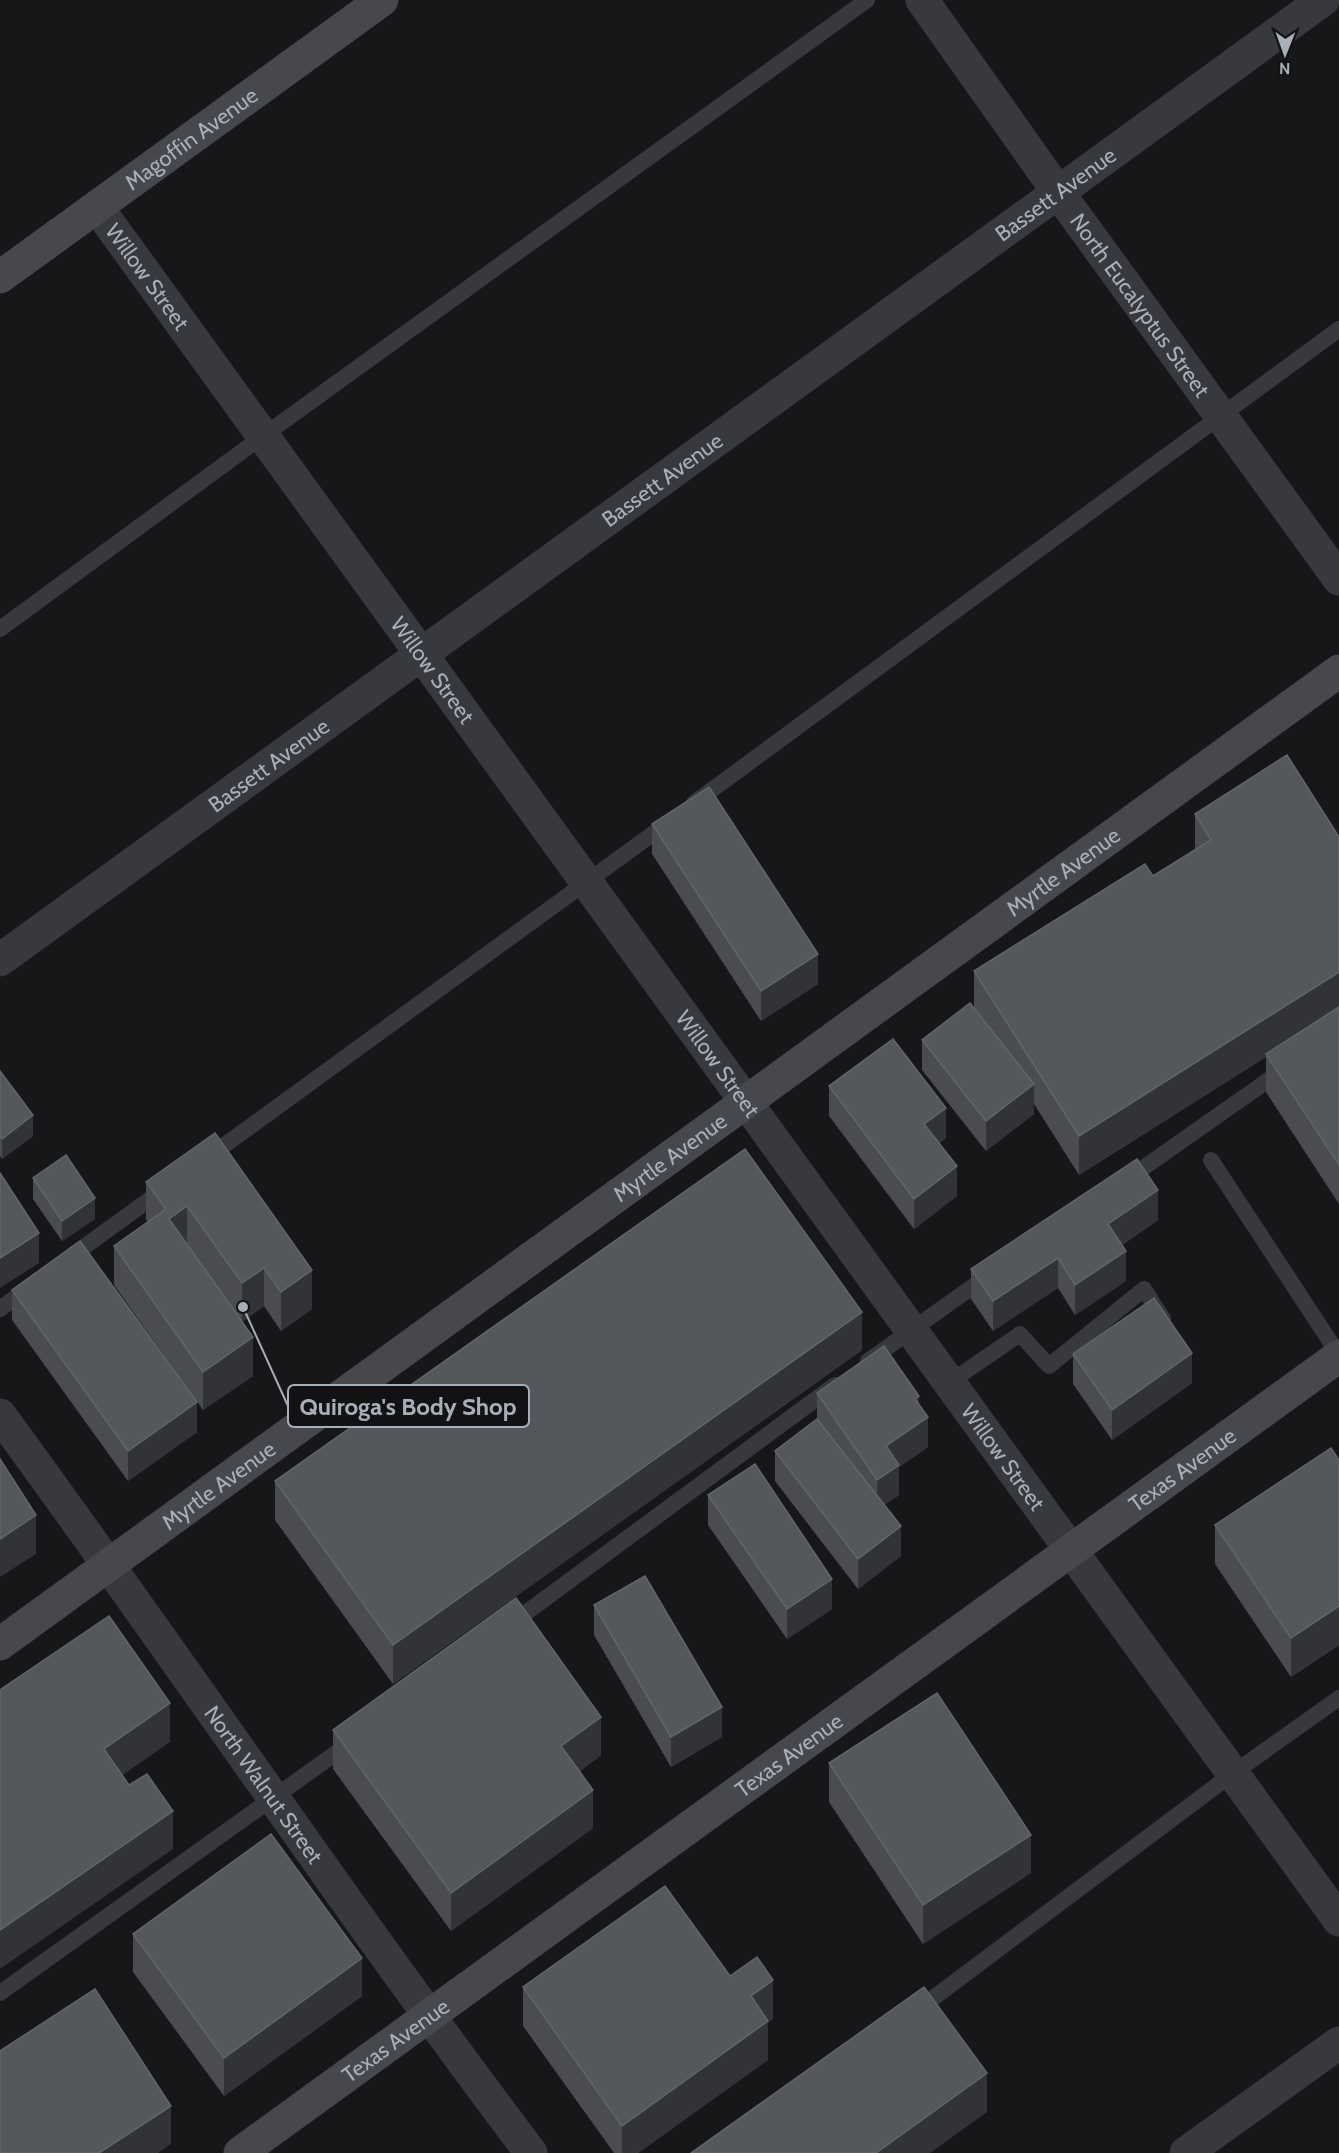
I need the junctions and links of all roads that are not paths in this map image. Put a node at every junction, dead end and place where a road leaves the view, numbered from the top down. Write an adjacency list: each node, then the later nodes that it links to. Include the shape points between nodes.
1 (382, 0): 6 (street, Magoffin Avenue)
2 (867, 0): 10 (lane)
3 (922, 0): 5 (street, North Eucalyptus Street)
4 (1323, 0): 5 (street, Bassett Avenue)
5 (1058, 192): 9 (street, North Eucalyptus Street); 13 (street, Bassett Avenue)
6 (97, 207): 7 (street, Magoffin Avenue); 10 (street, Willow Street)
7 (0, 277)
8 (1339, 329): 9 (lane)
9 (1221, 416): 11 (street, North Eucalyptus Street); 15 (lane)
10 (263, 436): 12 (lane); 13 (street, Willow Street)
11 (1339, 579)
12 (0, 629)
13 (421, 654): 15 (street, Willow Street); 16 (street, Bassett Avenue)
14 (1339, 671): 18 (street, Myrtle Avenue)
15 (587, 882): 18 (street, Willow Street); 20 (lane)
16 (0, 960)
17 (1300, 1058): 22 (lane)
18 (746, 1101): 28 (street, Willow Street); 33 (street, Myrtle Avenue)
19 (1211, 1160): 29 (lane)
20 (192, 1169)
21 (173, 1183): 23 (lane)
22 (1115, 1187)
23 (58, 1267)
24 (999, 1268): 28 (lane)
25 (39, 1281): 26 (lane)
26 (0, 1308)
27 (1169, 1328): 30 (lane, via 1144,1289 1049,1366 1020,1334)
28 (911, 1329): 30 (street, Willow Street); 34 (lane)
29 (1339, 1355): 32 (street, Texas Avenue)
30 (950, 1382): 32 (street, Willow Street)
31 (0, 1415): 33 (street, North Walnut Street)
32 (1071, 1550): 38 (street, Willow Street); 42 (street, Texas Avenue)
33 (110, 1564): 35 (street, Myrtle Avenue); 39 (street, North Walnut Street)
34 (496, 1635)
35 (0, 1644)
36 (1339, 1698): 38 (lane)
37 (362, 1734): 39 (lane)
38 (1232, 1774): 40 (street, Willow Street); 43 (lane)
39 (275, 1798): 41 (lane); 42 (street, North Walnut Street)
40 (1339, 1920)
41 (0, 1993)
42 (428, 2017): 45 (street, Texas Avenue); 46 (street, North Walnut Street)
43 (907, 2017)
44 (1339, 2043): 47 (street)
45 (240, 2153)
46 (531, 2153)
47 (1186, 2153)

